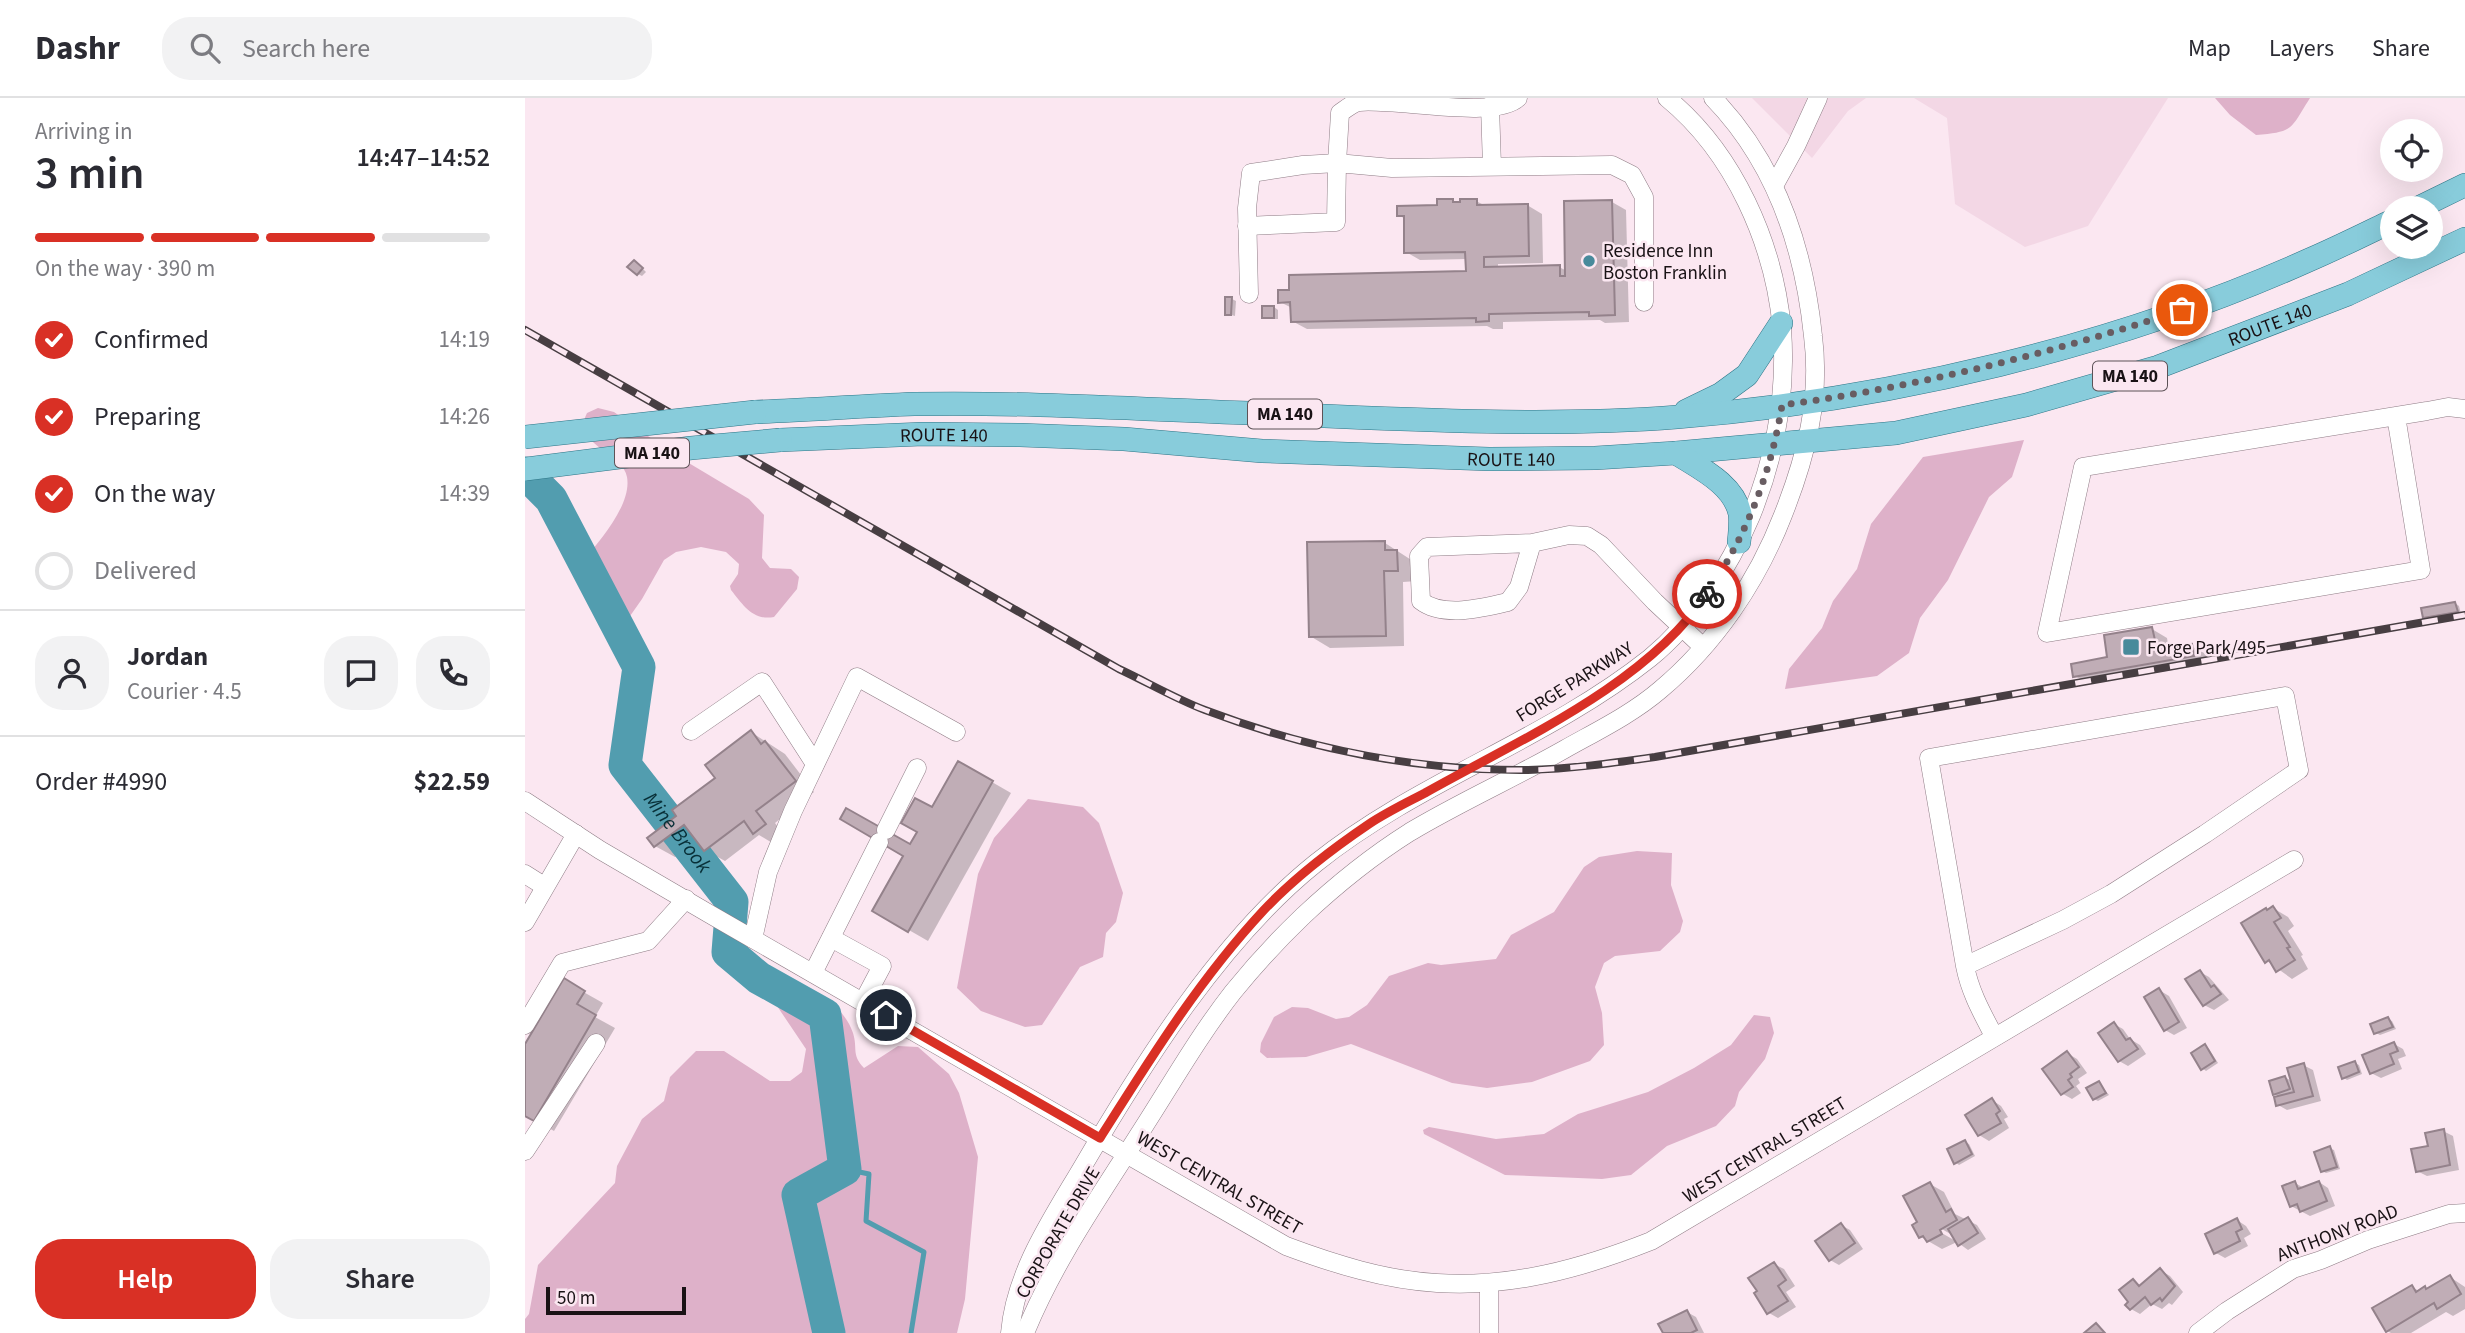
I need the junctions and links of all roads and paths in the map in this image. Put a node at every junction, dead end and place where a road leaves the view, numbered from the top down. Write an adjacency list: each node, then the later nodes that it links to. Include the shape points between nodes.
1 (1517, 98): 5 (street)
2 (1668, 98): 16 (street, FORGE PARKWAY, via 1708,138 1743,196 1768,259)
3 (1713, 98): 9 (street, via 1738,126)
4 (1818, 98): 9 (street)
5 (1490, 106): 6 (street, via 1357,102 1340,113); 7 (street)
6 (1337, 163): 7 (street, via 1392,168); 11 (street, via 1251,173); 11 (street, via 1336,222)
7 (1492, 166): 15 (street, via 1612,164 1632,175 1644,197)
8 (2465, 185): 10 (main road)
9 (1775, 186): 17 (street, via 1805,285 1815,345)
10 (2443, 196)
11 (1247, 226): 14 (street)
12 (2380, 227): 17 (main road, ROUTE 140 / MA 140, via 2245,287 2117,331 1998,364)
13 (2465, 239): 23 (main road, ROUTE 140 / MA 140, via 2348,294 2158,367 1961,421)
14 (1249, 293)
15 (1644, 302)
16 (1781, 323): 18 (street, FORGE PARKWAY); 21 (main road, via 1747,374 1721,394)
17 (1815, 401): 18 (main road, ROUTE 140 / MA 140); 23 (street)
18 (1782, 405): 21 (main road, ROUTE 140 / MA 140); 24 (street, FORGE PARKWAY)
19 (2465, 409): 20 (street, via 2448,407)
20 (2396, 416): 20 (street, via 2083,467 2047,633 2421,570)
21 (1674, 417): 22 (main road, ROUTE 140 / MA 140, bridge, via 1487,422 915,404 755,412)
22 (525, 438)
23 (1807, 442): 24 (main road, ROUTE 140 / MA 140); 30 (street, via 1788,504 1757,572)
24 (1775, 444): 25 (main road, ROUTE 140 / MA 140); 27 (street, FORGE PARKWAY)
25 (1676, 453): 26 (main road, ROUTE 140 / MA 140, bridge, via 1476,458 1262,451 1124,439 923,434 780,440); 27 (main road, via 1732,496 1739,513)
26 (525, 469)
27 (1739, 542): 29 (street, FORGE PARKWAY)
28 (1532, 543): 28 (street, via 1427,547 1419,556 1421,601 1431,608 1457,610 1508,602 1519,587); 29 (street, via 1587,536)
29 (1683, 625): 30 (street); 50 (street, FORGE PARKWAY, via 1652,657 1596,697 1371,822 1315,863 1265,909 1220,961)
30 (1703, 647): 52 (street, via 1660,690 1632,710 1411,832 1353,871 1302,917 1233,992)
31 (691, 731): 33 (street, via 762,682)
32 (956, 732): 33 (street, via 857,677)
33 (815, 764): 42 (street, via 768,872)
34 (917, 768): 43 (street)
35 (525, 801): 36 (street, WEST CENTRAL STREET)
36 (576, 834): 39 (street); 40 (street, WEST CENTRAL STREET)
37 (2294, 860): 48 (street, WEST CENTRAL STREET)
38 (525, 874): 39 (street)
39 (544, 886): 41 (street)
40 (686, 900): 42 (street, WEST CENTRAL STREET); 47 (street, via 648,940 562,963)
41 (525, 922)
42 (747, 935): 45 (street, WEST CENTRAL STREET)
43 (831, 938): 45 (street); 46 (street, via 883,966)
44 (1965, 966): 44 (street, via 2111,894 2299,770 2285,696 1929,758); 48 (street, via 1973,997)
45 (813, 973): 46 (street, WEST CENTRAL STREET)
46 (863, 1002): 50 (street, WEST CENTRAL STREET)
47 (525, 1025)
48 (1994, 1036): 54 (street, WEST CENTRAL STREET, via 1651,1241 1553,1273)
49 (596, 1043): 51 (street)
50 (1100, 1138): 52 (street, WEST CENTRAL STREET); 55 (street, CORPORATE DRIVE, via 1049,1223 1021,1281)
51 (525, 1151)
52 (1128, 1153): 54 (street, WEST CENTRAL STREET, via 1286,1246 1335,1264 1436,1283); 56 (street, CORPORATE DRIVE, via 1063,1256)
53 (2465, 1213): 58 (street, ANTHONY ROAD, via 2368,1240 2293,1269)
54 (1489, 1283): 57 (street)
55 (1010, 1333)
56 (1025, 1333)
57 (1489, 1333)
58 (2198, 1333)

